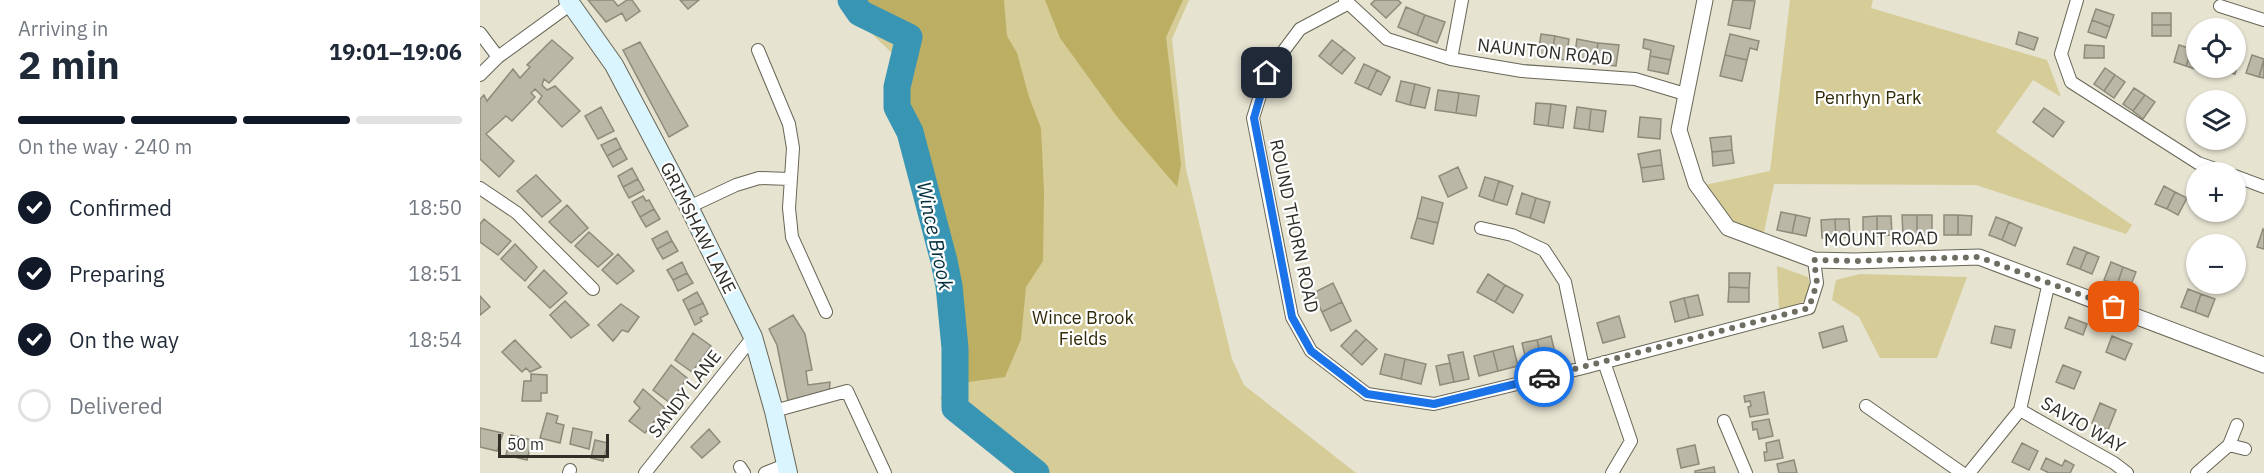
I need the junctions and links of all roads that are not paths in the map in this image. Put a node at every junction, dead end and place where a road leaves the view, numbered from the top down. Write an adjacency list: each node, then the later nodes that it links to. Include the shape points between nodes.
1 (1462, 0): 11 (street)
2 (1705, 0): 13 (street, MOUNT ROAD)
3 (2078, 0): 14 (street, via 2061,54 2071,82)
4 (569, 2): 10 (street); 19 (main road, GRIMSHAW LANE, via 614,65)
5 (1346, 2): 11 (street, NAUNTON ROAD, via 1387,39); 28 (street, ROUND THORN ROAD, via 1300,29 1267,73 1254,118 1292,317 1311,351 1367,394 1434,404)
6 (2220, 6): 7 (street)
7 (2264, 20)
8 (480, 33): 10 (street)
9 (758, 50): 15 (street, via 789,124 793,147)
10 (498, 57): 12 (street)
11 (1451, 59): 13 (street, NAUNTON ROAD, via 1522,71 1635,79)
12 (480, 75)
13 (1685, 94): 21 (street, MOUNT ROAD, via 1679,130 1692,174 1728,228)
14 (2196, 162)
15 (790, 179): 19 (street, via 759,178); 24 (street, via 792,237)
16 (2246, 181): 17 (street)
17 (2264, 187)
18 (480, 188): 23 (street, via 517,213)
19 (689, 207): 25 (main road, GRIMSHAW LANE)
20 (1482, 228): 28 (street, via 1512,235 1544,250 1565,282)
21 (1814, 260): 22 (street, MOUNT ROAD, via 1979,257); 26 (street, ROUND THORN ROAD, via 1817,283 1809,308)
22 (2049, 282): 27 (street, MOUNT ROAD); 30 (street)
23 (593, 289)
24 (826, 312)
25 (753, 338): 31 (main road, GRIMSHAW LANE); 37 (street, SANDY LANE)
26 (1604, 362): 28 (street, ROUND THORN ROAD); 40 (street, via 1631,441)
27 (2264, 365)
28 (1583, 368)
29 (1866, 406): 42 (street)
30 (2020, 410): 43 (street); 44 (street, SAVIO WAY)
31 (774, 411): 36 (main road, GRIMSHAW LANE); 39 (street, via 847,391)
32 (1724, 421): 41 (street)
33 (2237, 425): 34 (street)
34 (2229, 445): 35 (street); 45 (street)
35 (2245, 449)
36 (786, 469): 38 (street)
37 (645, 473)
38 (765, 473)
39 (885, 473)
40 (1612, 473)
41 (1746, 473)
42 (1962, 473)
43 (1969, 473)
44 (2127, 473)
45 (2197, 473)

